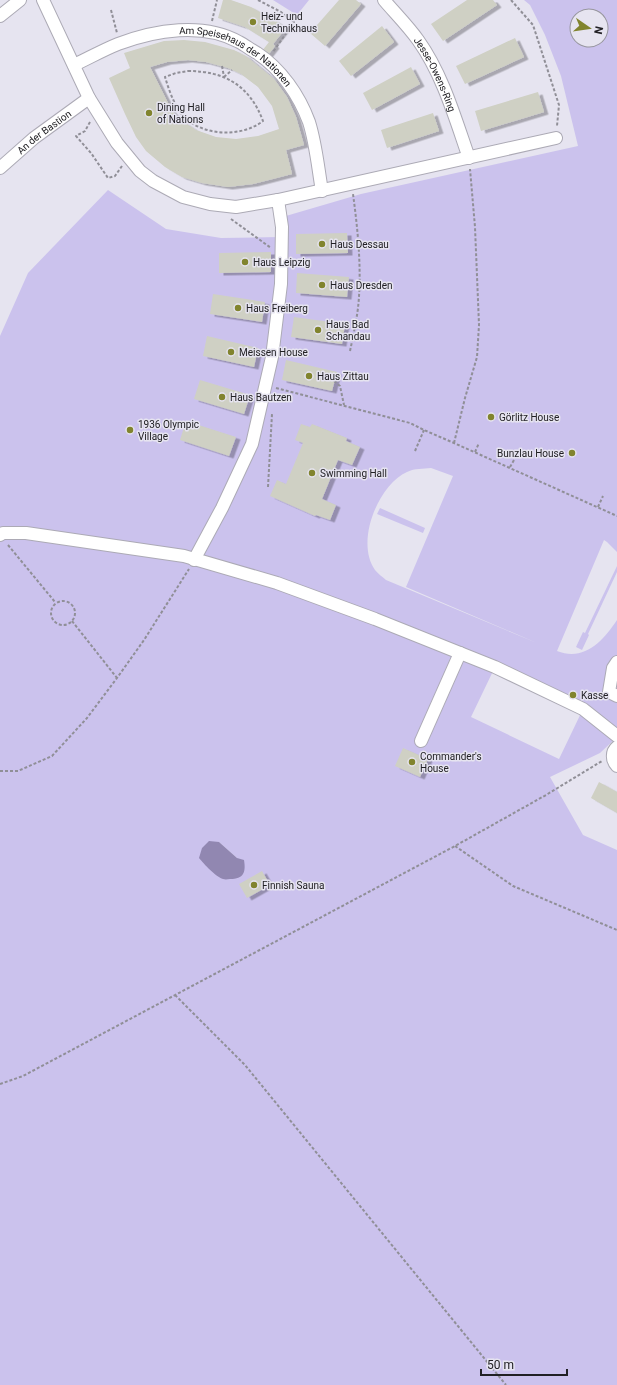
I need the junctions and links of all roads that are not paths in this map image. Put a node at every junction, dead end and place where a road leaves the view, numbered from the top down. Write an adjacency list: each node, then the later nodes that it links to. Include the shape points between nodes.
1 (20, 0): 4 (street)
2 (42, 0): 5 (street)
3 (384, 0): 8 (street, Jesse-Owens-Ring, via 418,39 434,66 446,90)
4 (0, 16)
5 (74, 65): 6 (street); 10 (street, Am Speisehaus der Nationen, via 120,44 161,32 195,30 238,41 278,71 297,96 309,122)
6 (89, 98): 9 (street, An der Bastion, via 34,138); 11 (street, via 117,143 140,171 153,182 183,196 210,204 236,206)
7 (556, 138): 8 (street)
8 (469, 158): 10 (street)
9 (0, 168)
10 (322, 190): 11 (street)
11 (278, 200): 13 (street, via 282,227 280,284 272,358 252,444)
12 (2, 534): 13 (street, via 26,534 184,556)
13 (194, 560): 14 (street, via 276,583 375,619)
14 (460, 654): 17 (street, via 495,667 583,710); 18 (street)
15 (617, 662): 16 (street, via 613,668 609,692)
16 (617, 696)
17 (617, 736)
18 (422, 741)

